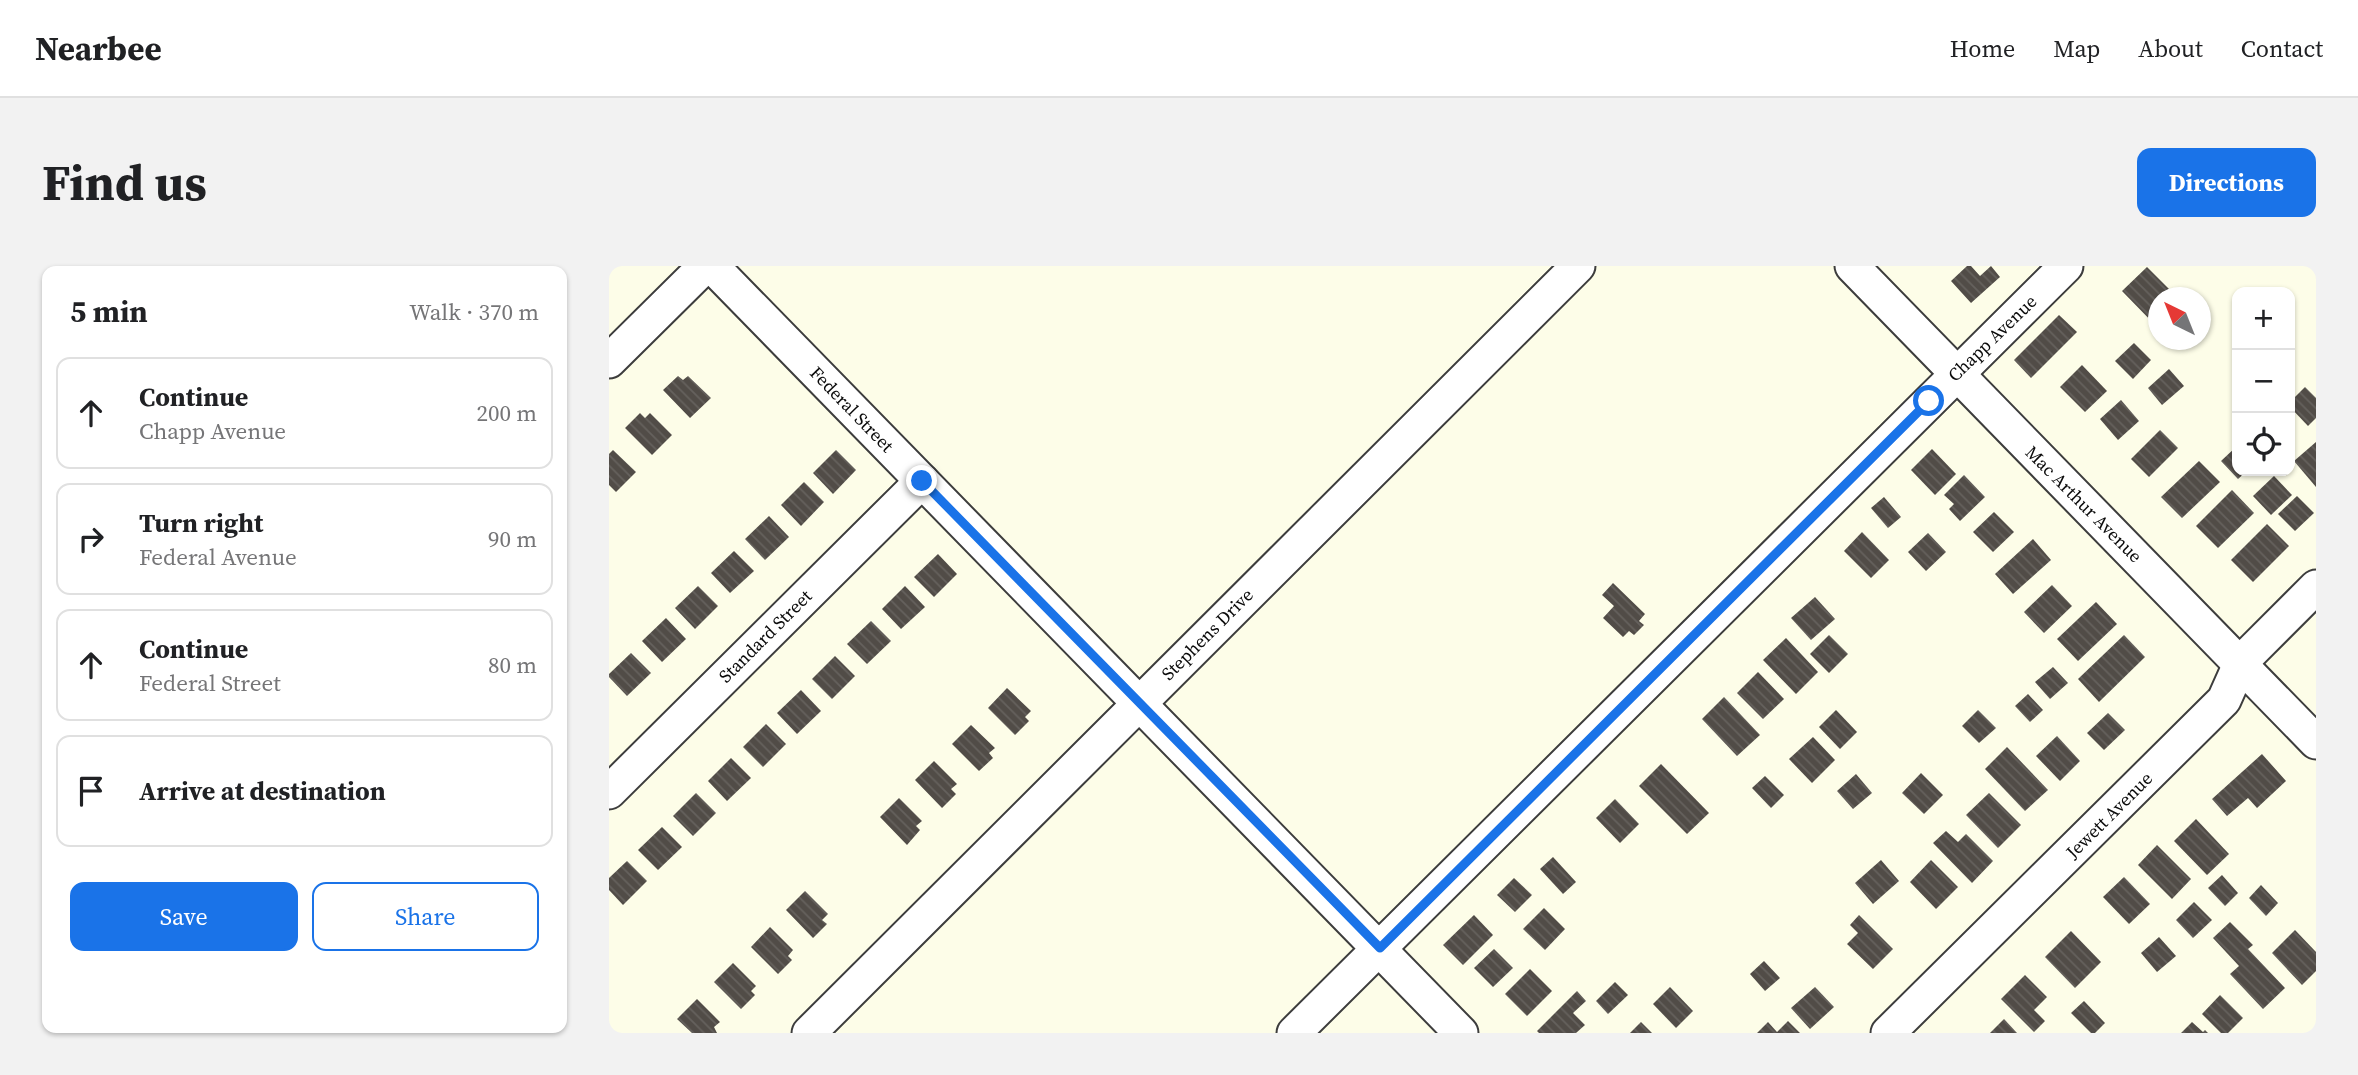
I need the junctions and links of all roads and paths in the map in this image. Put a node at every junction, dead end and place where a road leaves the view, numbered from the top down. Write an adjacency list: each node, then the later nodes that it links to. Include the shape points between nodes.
1 (705, 266): 6 (street)
2 (712, 266): 8 (street, Federal Street)
3 (1578, 266): 11 (street, Stephens Drive)
4 (1852, 266): 7 (street, Mac Arthur Avenue)
5 (2066, 266): 7 (street, Chapp Avenue)
6 (609, 361)
7 (1956, 373): 10 (street, Mac Arthur Avenue); 14 (street, Chapp Avenue)
8 (922, 481): 11 (street, Federal Street); 13 (street, Standard Street)
9 (2316, 587): 10 (street, Jewett Avenue)
10 (2241, 662): 12 (street, Mac Arthur Avenue); 18 (street, Jewett Avenue, via 2224,700)
11 (1138, 702): 14 (street, Federal Street); 15 (street, Stephens Drive)
12 (2316, 742)
13 (609, 792)
14 (1380, 948): 16 (street, Chapp Avenue); 17 (street, Federal Street)
15 (809, 1033)
16 (1294, 1033)
17 (1461, 1033)
18 (1888, 1033)

